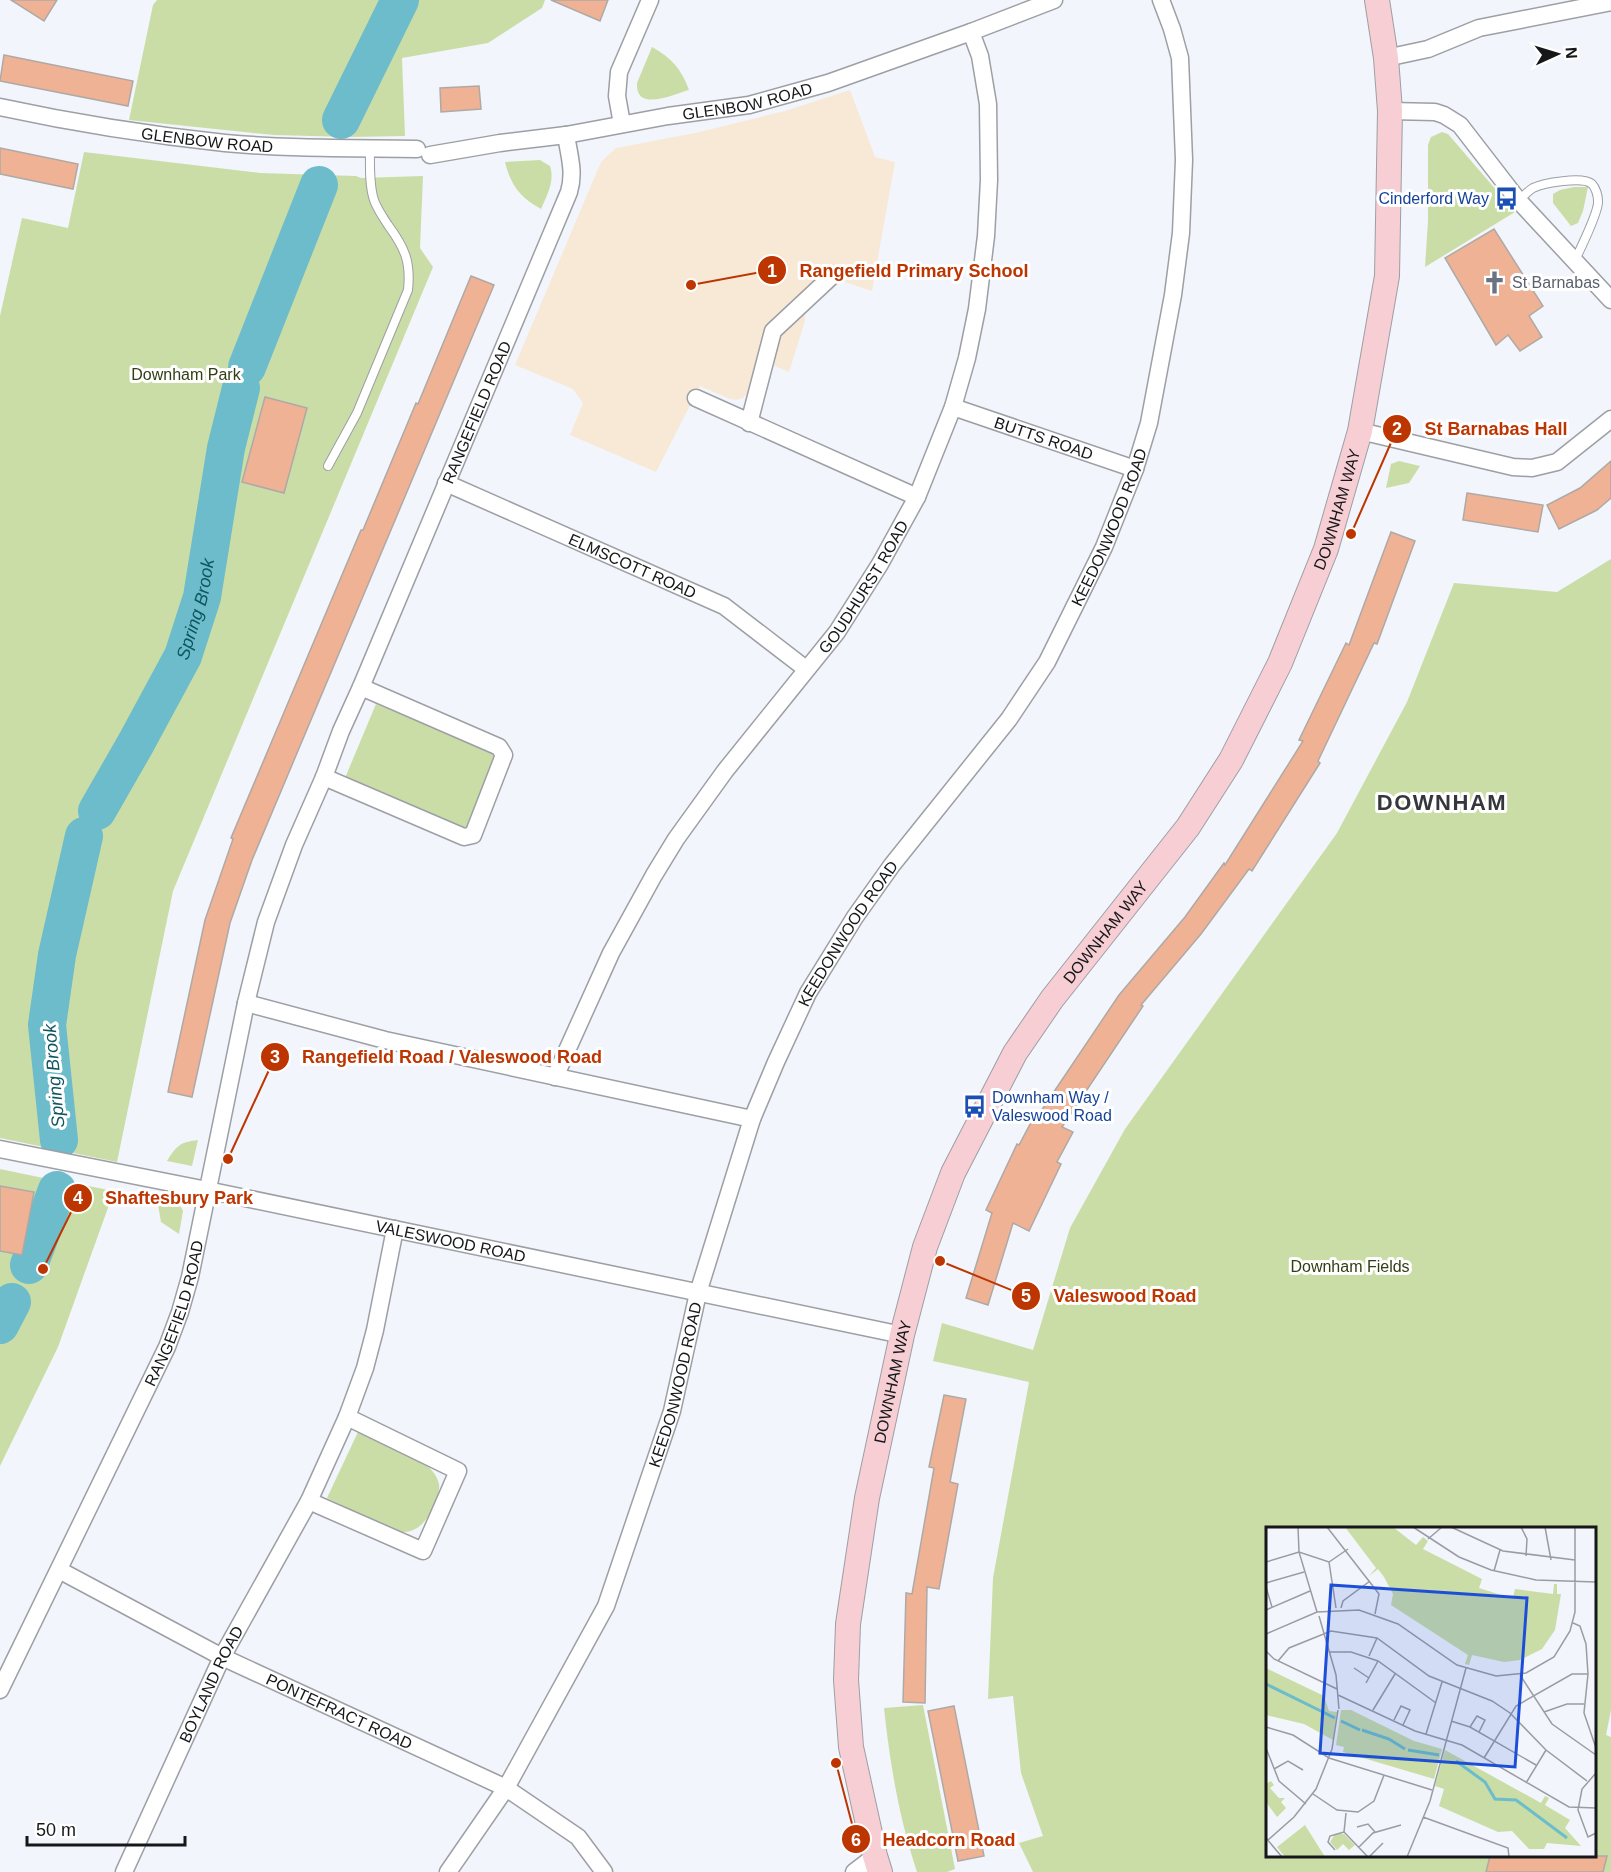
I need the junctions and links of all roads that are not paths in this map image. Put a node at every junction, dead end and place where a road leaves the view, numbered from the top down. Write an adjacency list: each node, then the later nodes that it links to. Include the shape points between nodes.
1 (650, 0): 10 (street, via 619,72 617,96)
2 (1054, 0): 6 (street, GLENBOW ROAD)
3 (1161, 0): 23 (street, KEEDONWOOD ROAD, via 1180,58 1184,160 1181,233 1149,423)
4 (1377, 0): 7 (street, DOWNHAM WAY)
5 (1611, 2): 7 (street, via 1479,28 1428,49)
6 (971, 32): 10 (street, GLENBOW ROAD, via 828,83 749,105); 18 (street, GOUDHURST ROAD, via 980,56 988,104 989,180 977,309)
7 (1386, 58): 9 (street, DOWNHAM WAY)
8 (0, 107): 12 (street, GLENBOW ROAD, via 225,143)
9 (1390, 111): 13 (street, via 1435,112 1460,125); 21 (street, DOWNHAM WAY, via 1387,276)
10 (622, 124): 11 (street, GLENBOW ROAD)
11 (566, 135): 12 (street, GLENBOW ROAD, via 424,152); 24 (street, RANGEFIELD ROAD, via 572,168 569,192)
12 (370, 148): 22 (lane, via 374,200 406,252 410,277 357,413)
13 (1518, 200): 14 (street); 14 (lane, via 1533,188 1553,182 1573,180 1592,184 1599,205)
14 (1573, 260): 16 (street)
15 (833, 275): 20 (street, via 773,331)
16 (1611, 300)
17 (696, 398): 20 (street)
18 (953, 407): 23 (street, BUTTS ROAD); 25 (street, GOUDHURST ROAD)
19 (1611, 419): 21 (street, via 1557,462 1532,468 1513,467)
20 (749, 423): 25 (street)
21 (1360, 431): 36 (street, DOWNHAM WAY, via 1326,549 1280,663 1231,760 1188,827 1052,999 1015,1053 953,1173 925,1246)
22 (328, 466)
23 (1135, 469): 31 (street, KEEDONWOOD ROAD, via 1104,547 1047,662 1009,719 855,917 808,993)
24 (446, 483): 26 (street, ELMSCOTT ROAD, via 724,606); 27 (street, RANGEFIELD ROAD)
25 (917, 497): 26 (street, GOUDHURST ROAD, via 837,632)
26 (806, 669): 30 (street, GOUDHURST ROAD, via 676,838 611,953)
27 (361, 687): 28 (street, RANGEFIELD ROAD); 28 (street, via 498,747 504,755 473,835 464,837)
28 (324, 777): 29 (street, RANGEFIELD ROAD, via 276,891)
29 (246, 1003): 30 (street, via 386,1040); 33 (street, RANGEFIELD ROAD)
30 (555, 1077): 31 (street)
31 (752, 1119): 35 (street, KEEDONWOOD ROAD)
32 (0, 1149): 33 (street, VALESWOOD ROAD)
33 (207, 1190): 34 (street, VALESWOOD ROAD); 39 (street, RANGEFIELD ROAD, via 189,1277 167,1347)
34 (394, 1229): 35 (street, VALESWOOD ROAD); 37 (street, BOYLAND ROAD, via 375,1330)
35 (698, 1293): 36 (street, VALESWOOD ROAD); 42 (street, KEEDONWOOD ROAD, via 672,1411 606,1606)
36 (902, 1335): 43 (street, DOWNHAM WAY, via 867,1498 848,1624 846,1680 851,1747)
37 (347, 1417): 38 (street, BOYLAND ROAD); 38 (street, via 458,1471 428,1541 423,1551)
38 (309, 1501): 40 (street, BOYLAND ROAD)
39 (59, 1570): 40 (street, PONTEFRACT ROAD); 41 (street, RANGEFIELD ROAD)
40 (222, 1657): 42 (street, PONTEFRACT ROAD); 44 (street, BOYLAND ROAD)
41 (0, 1690)
42 (506, 1788): 45 (street, KEEDONWOOD ROAD); 46 (street, PONTEFRACT ROAD, via 578,1837)
43 (877, 1864): 47 (street)
44 (124, 1872)
45 (447, 1872)
46 (604, 1872)
47 (854, 1872)

